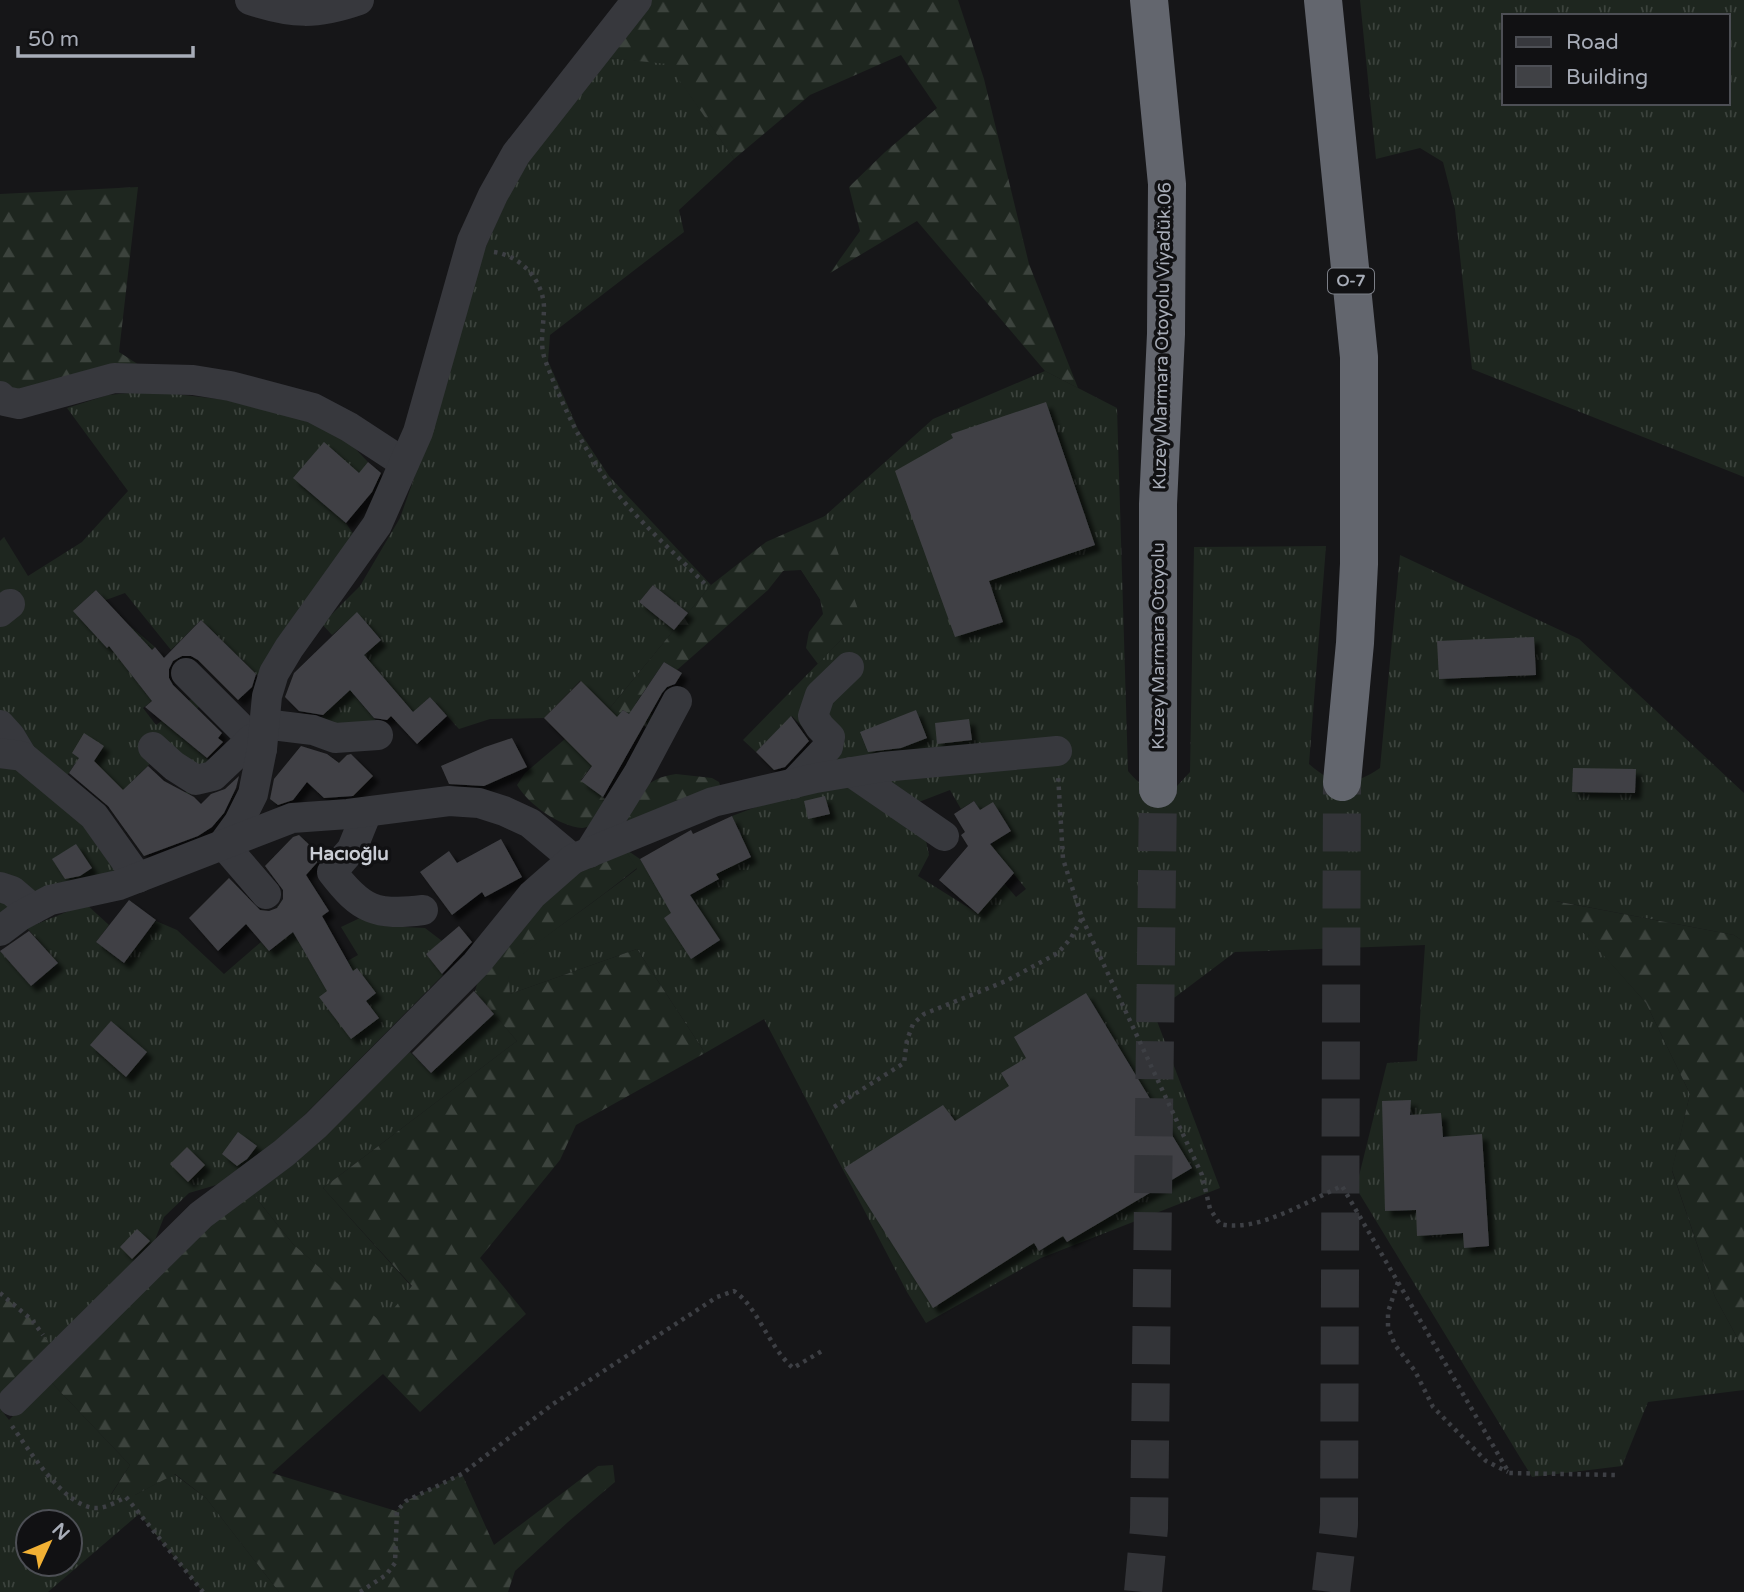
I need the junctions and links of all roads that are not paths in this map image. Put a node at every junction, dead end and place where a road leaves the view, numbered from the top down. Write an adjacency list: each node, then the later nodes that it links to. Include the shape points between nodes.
1 (250, 0): 2 (street, via 292,12 319,11)
2 (359, 0)
3 (637, 0): 7 (street, via 516,154 493,195 469,252 418,432)
4 (1149, 0): 8 (highway, Kuzey Marmara Otoyolu Viyadük.06, via 1167,184)
5 (1324, 0): 19 (highway, O-7, via 1359,357 1359,564)
6 (0, 397): 7 (street, via 19,404 114,378 230,386 313,408)
7 (404, 463): 14 (street, via 377,525 274,673)
8 (1158, 504): 21 (highway, Kuzey Marmara Otoyolu)
9 (849, 667): 20 (street, via 820,695 813,716 830,737 828,747)
10 (186, 673): 14 (street)
11 (677, 701): 25 (street, via 638,774)
12 (0, 725): 17 (street, via 10,736)
13 (377, 735): 14 (street, via 335,738 313,730)
14 (259, 737): 15 (street, via 213,776 196,780); 24 (street, via 253,794)
15 (153, 747)
16 (1057, 751): 18 (street)
17 (11, 755): 26 (street, via 57,783 94,817)
18 (851, 772): 20 (street); 23 (street)
19 (1342, 782)
20 (793, 784): 25 (street, via 713,802)
21 (1158, 789)
22 (367, 812): 24 (street, via 292,818); 25 (street, via 449,801 479,803 530,823); 30 (street, via 352,849 332,872 348,893 369,907 393,914)
23 (944, 836)
24 (223, 844): 26 (street); 28 (street)
25 (581, 856): 32 (street, via 532,895 476,964 316,1125 201,1215 58,1355)
26 (138, 878): 29 (street)
27 (0, 887): 29 (street)
28 (266, 894)
29 (33, 909): 31 (street)
30 (423, 910)
31 (0, 931)
32 (10, 1411)

